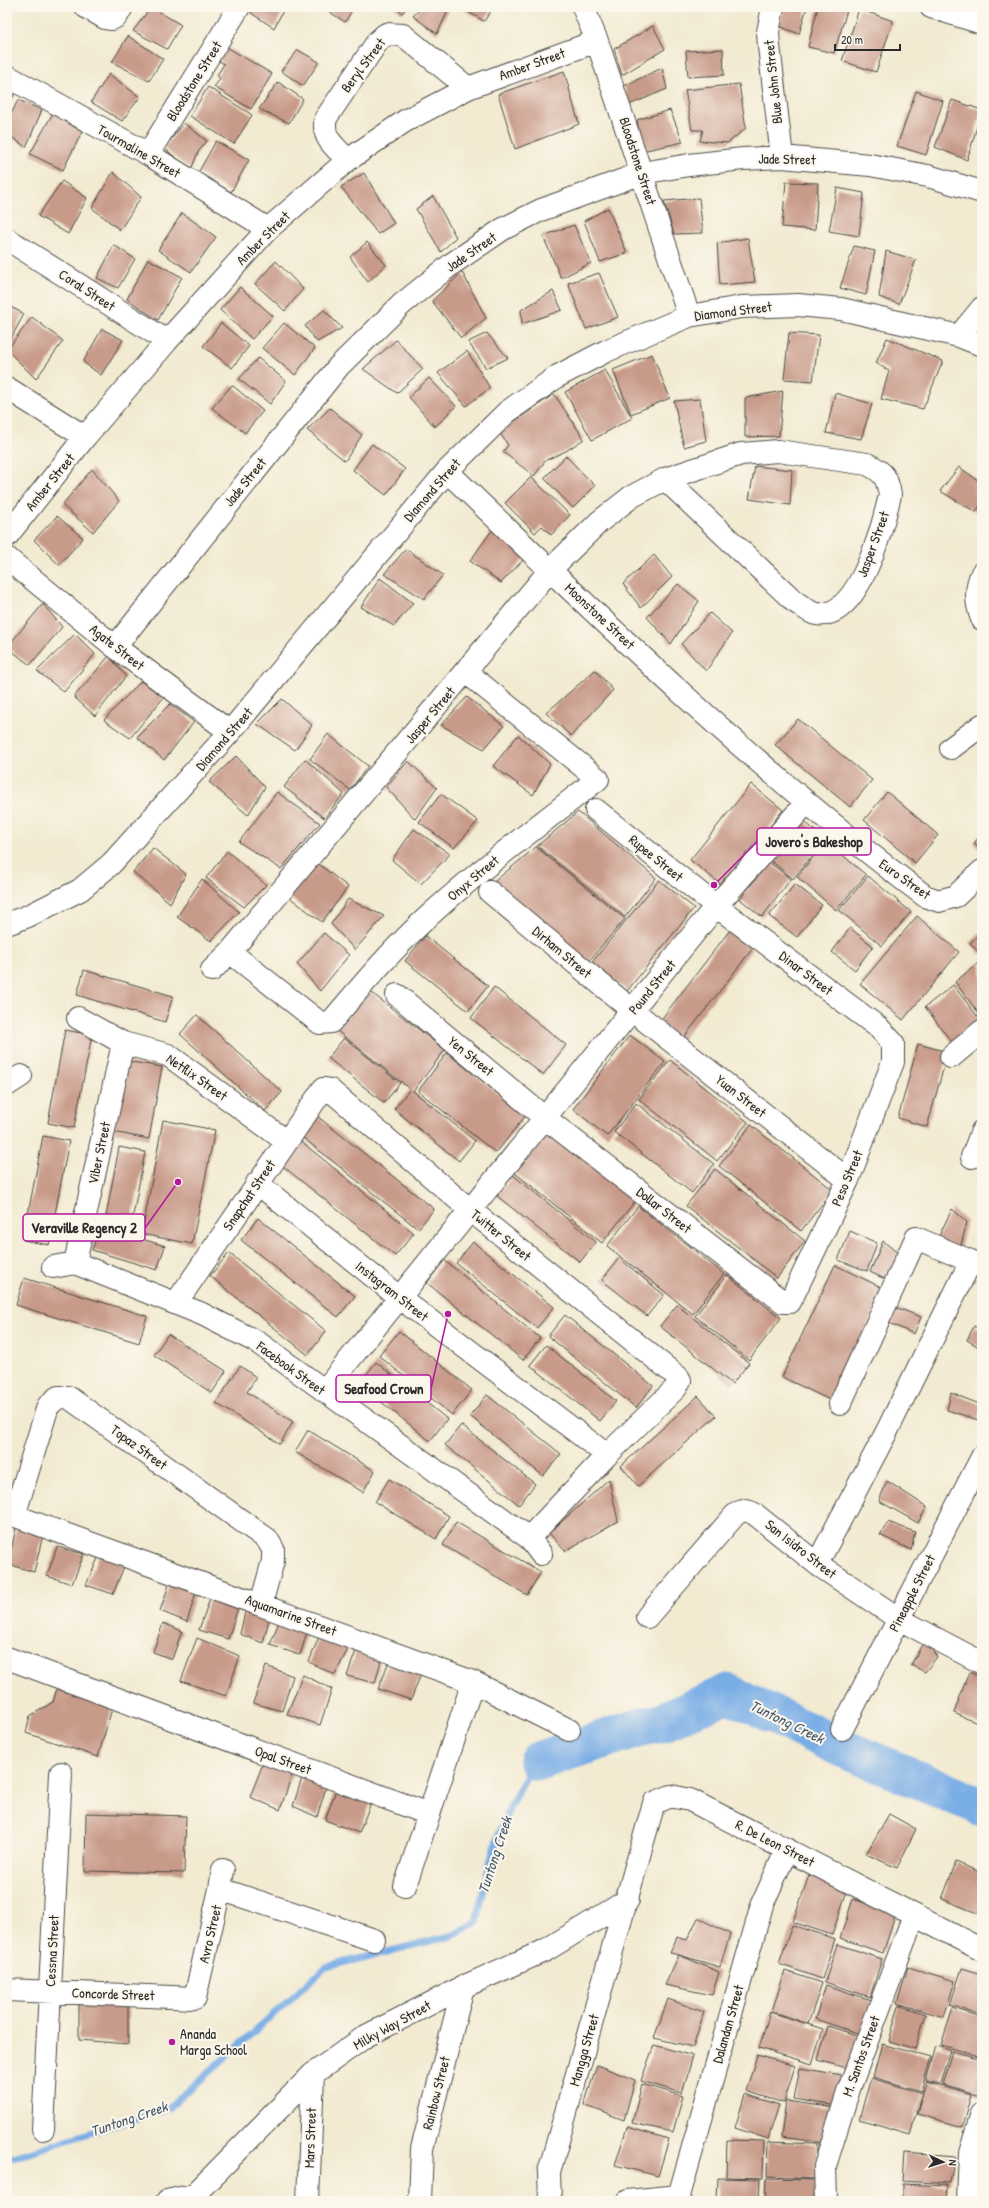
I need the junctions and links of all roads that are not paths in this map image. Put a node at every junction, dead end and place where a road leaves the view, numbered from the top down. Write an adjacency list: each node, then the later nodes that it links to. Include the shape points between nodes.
1 (86, 7): 2 (street, via 105,18 112,19)
2 (122, 7)
3 (240, 7): 11 (street, Bloodstone Street)
4 (583, 7): 8 (street, Bloodstone Street)
5 (773, 7): 12 (street, Blue John Street, via 768,32)
6 (931, 7): 7 (street)
7 (982, 23)
8 (597, 40): 10 (street, Amber Street); 14 (street, Bloodstone Street)
9 (7, 76): 11 (street, Tourmaline Street)
10 (468, 88): 13 (street, Amber Street, via 405,121); 13 (street, Beryl Street, via 403,35 386,34 378,41 326,118 324,127 328,140)
11 (148, 154): 16 (street, Tourmaline Street)
12 (782, 157): 14 (street, Jade Street, via 689,165); 15 (street, Jade Street, via 870,165 928,176)
13 (348, 160): 16 (street, Amber Street)
14 (642, 173): 19 (street, Bloodstone Street); 32 (street, Jade Street, via 541,210 503,229 452,263 402,304 339,366)
15 (982, 192)
16 (268, 229): 21 (street, Amber Street)
17 (7, 239): 21 (street, Coral Street)
18 (982, 308): 20 (street)
19 (689, 316): 20 (street, Diamond Street, via 741,307 798,305 841,309); 25 (street, Diamond Street, via 606,351 558,376 507,412)
20 (960, 336): 22 (street, Diamond Street)
21 (166, 341): 24 (street, Amber Street)
22 (982, 345)
23 (7, 388): 24 (street)
24 (85, 437): 27 (street, Amber Street)
25 (447, 471): 29 (street, Moonstone Street); 35 (street, Diamond Street)
26 (665, 479): 26 (street, Jasper Street, via 741,454 778,451 867,464 880,470 888,482 890,495 863,577 848,599 835,612 816,614 795,602); 29 (street, Jasper Street, via 631,497 599,522)
27 (7, 536)
28 (7, 558): 32 (street, Agate Street)
29 (550, 570): 33 (street, Jasper Street); 37 (street, Moonstone Street)
30 (982, 573): 31 (street, via 977,594)
31 (982, 619)
32 (115, 647): 35 (street, Agate Street)
33 (466, 672): 44 (street, Jasper Street); 44 (street, Onyx Street, via 598,779 431,914 372,974 331,1022 320,1023)
34 (982, 725): 36 (street)
35 (230, 732): 43 (street, Diamond Street, via 111,864 80,890)
36 (951, 748)
37 (757, 758): 38 (street, Euro Street)
38 (806, 803): 40 (street, Euro Street, via 925,896 939,901 956,896); 42 (street, Pound Street)
39 (596, 810): 42 (street, Rupee Street)
40 (982, 871)
41 (490, 892): 47 (street, Dirham Street)
42 (716, 906): 47 (street, Pound Street); 50 (street, Dinar Street, via 878,1027)
43 (7, 924)
44 (230, 952): 45 (street, Jasper Street)
45 (212, 970)
46 (397, 995): 54 (street, Yen Street)
47 (633, 1011): 54 (street, Pound Street); 58 (street, Yuan Street)
48 (78, 1018): 51 (street, Netflix Street)
49 (982, 1031): 52 (street)
50 (893, 1042): 58 (street, Peso Street, via 893,1062)
51 (123, 1043): 56 (street, Netflix Street, via 168,1055); 61 (street, Viber Street)
52 (951, 1057)
53 (323, 1089): 56 (street, Snapchat Street); 60 (street, Twitter Street, via 330,1090)
54 (545, 1118): 60 (street, Pound Street); 65 (street, Dollar Street)
55 (982, 1131): 57 (street)
56 (286, 1141): 59 (street, Snapchat Street)
57 (972, 1157)
58 (848, 1180): 65 (street, Peso Street, via 790,1302)
59 (257, 1183): 64 (street, Instagram Street); 66 (street, Snapchat Street)
60 (469, 1210): 64 (street, Pound Street); 69 (street, Twitter Street, via 676,1374 680,1380 676,1388)
61 (75, 1263): 63 (street); 66 (street, Facebook Street)
62 (976, 1264): 68 (street, via 916,1238); 72 (street)
63 (53, 1267)
64 (400, 1298): 67 (street, Pound Street); 69 (street, Instagram Street)
65 (783, 1302)
66 (176, 1303): 67 (street, Facebook Street, via 257,1342)
67 (324, 1391): 69 (street, Facebook Street, via 535,1546)
68 (840, 1404)
69 (607, 1455)
70 (982, 1457): 75 (street, Pineapple Street)
71 (10, 1514): 73 (street, Aquamarine Street); 73 (street, Topaz Street, via 48,1406 58,1397 68,1397 267,1539 273,1549 273,1561)
72 (817, 1564): 74 (street, San Isidro Street, via 756,1514 742,1510 735,1514); 75 (street, San Isidro Street)
73 (261, 1604): 78 (street, Aquamarine Street)
74 (647, 1617)
75 (899, 1619): 77 (street, San Isidro Street); 79 (street, Pineapple Street)
76 (7, 1658): 82 (street, Opal Street)
77 (982, 1662)
78 (473, 1682): 80 (street, Aquamarine Street); 82 (street)
79 (842, 1729)
80 (570, 1730)
81 (61, 1772): 91 (street, Cessna Street)
82 (429, 1814): 84 (street)
83 (787, 1850): 85 (street, R. De Leon Street, via 690,1800 671,1796 654,1803); 86 (street, R. De Leon Street); 97 (street, Dalandan Street, via 762,1905)
84 (405, 1886)
85 (628, 1900): 89 (street, Milky Way Street, via 546,1950); 101 (street, Mangga Street, via 549,2172)
86 (914, 1915): 88 (street, R. De Leon Street); 103 (street, M. Santos Street, via 851,2082 825,2166)
87 (374, 1940): 92 (street, Avro Street, via 221,1880)
88 (982, 1950)
89 (463, 1987): 93 (street, Milky Way Street, via 366,2036); 100 (street, Rainbow Street, via 422,2149)
90 (7, 1990): 91 (street, Concorde Street)
91 (50, 1992): 92 (street, Concorde Street); 95 (street, Cessna Street)
92 (195, 1998)
93 (313, 2074): 96 (street, Milky Way Street); 99 (street, Mars Street)
94 (982, 2114): 104 (street, via 970,2153)
95 (43, 2129)
96 (194, 2198): 98 (street, Milky Way Street)
97 (680, 2198): 102 (street)
98 (167, 2201)
99 (308, 2201)
100 (420, 2201)
101 (550, 2201)
102 (628, 2201)
103 (826, 2201)
104 (968, 2201)

